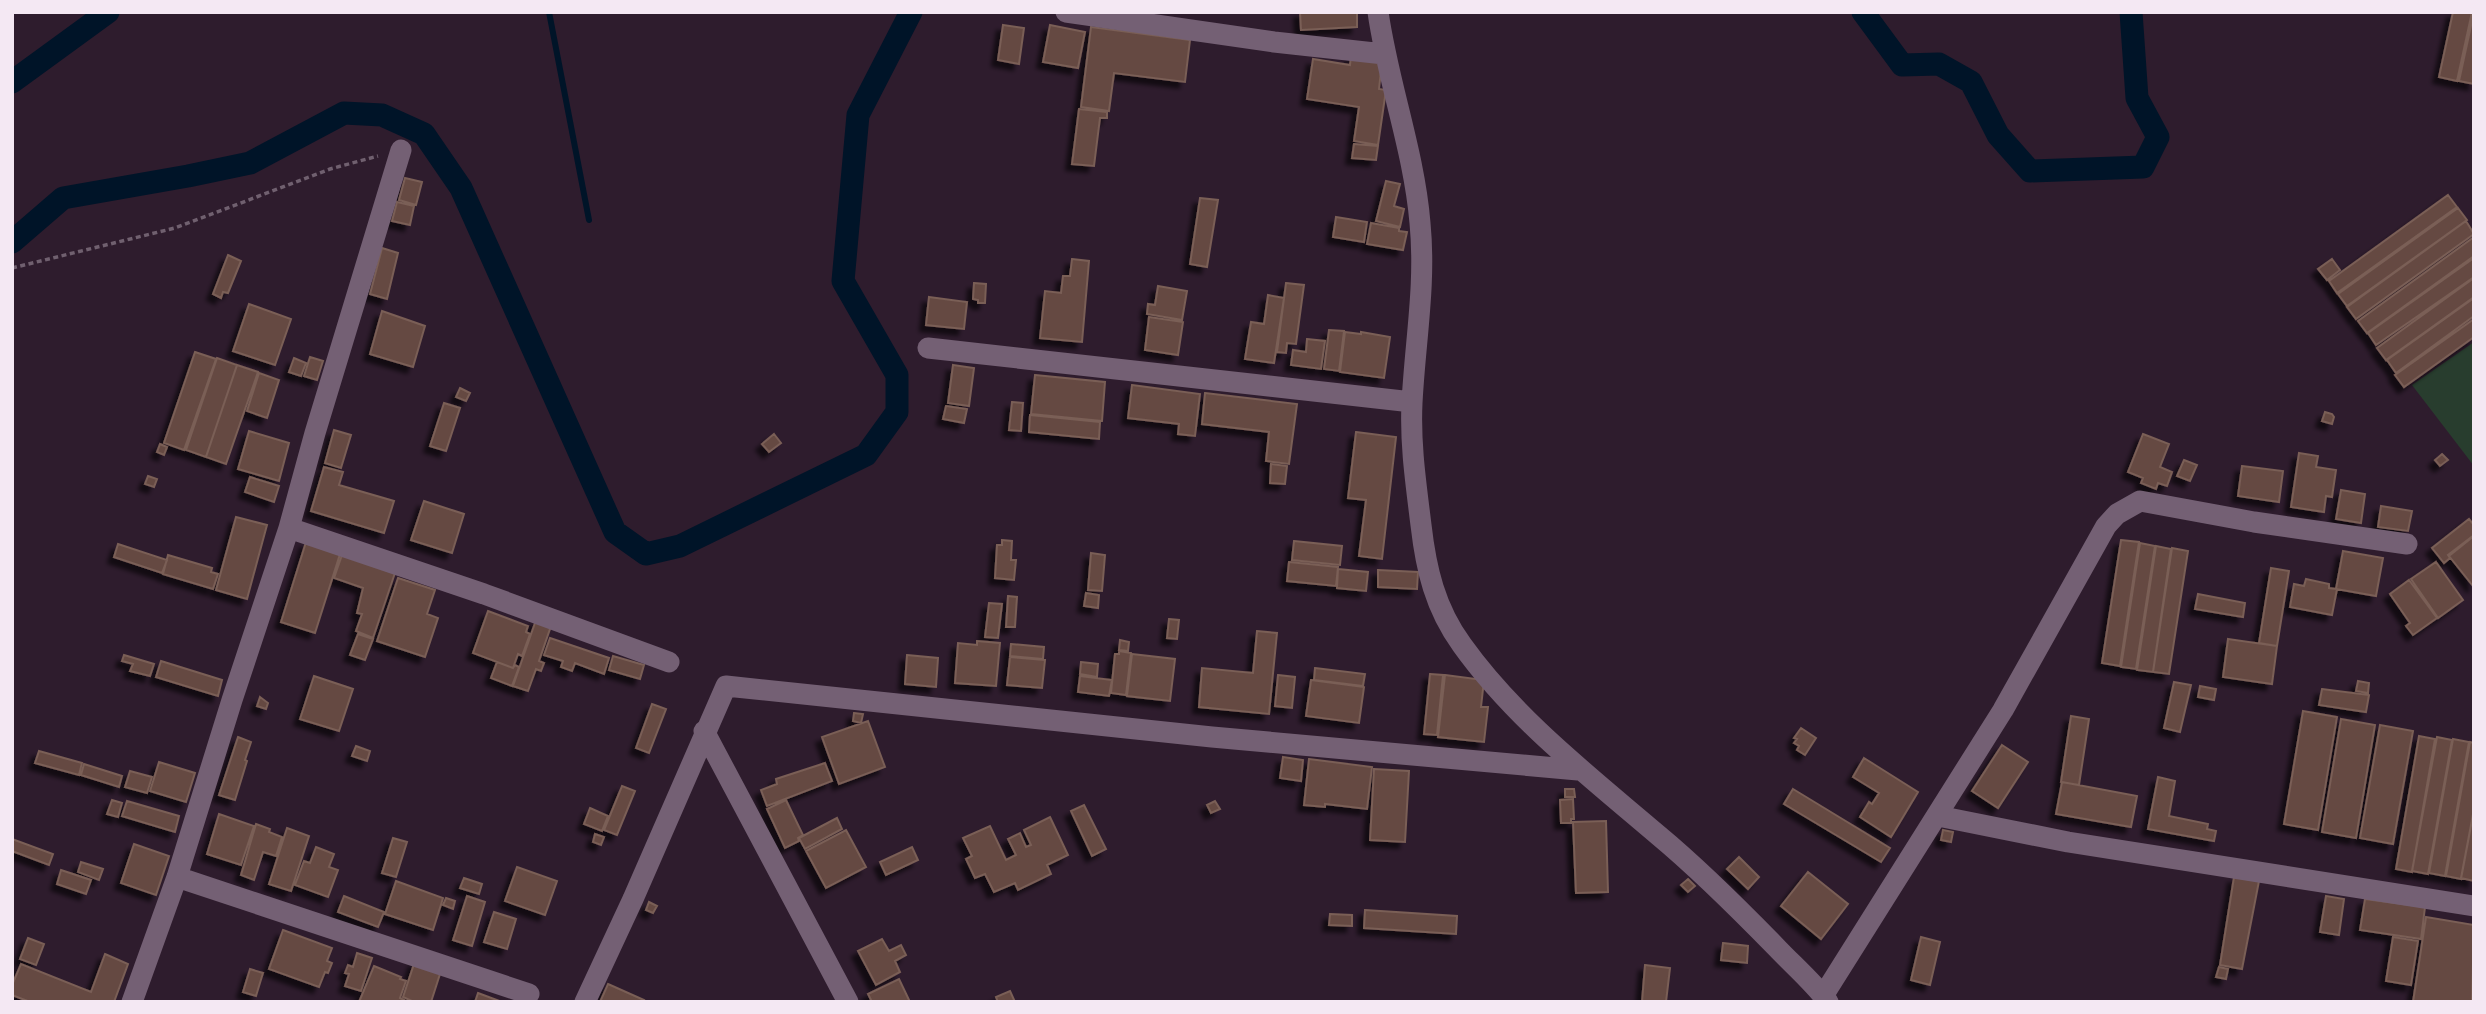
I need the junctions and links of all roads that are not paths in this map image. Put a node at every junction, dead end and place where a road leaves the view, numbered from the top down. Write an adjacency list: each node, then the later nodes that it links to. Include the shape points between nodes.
1 (1066, 12): 3 (street)
2 (1378, 12): 3 (street)
3 (1384, 54): 6 (street, via 1413,170 1420,223 1424,275)
4 (401, 149): 7 (street)
5 (928, 348): 6 (street)
6 (1412, 402): 11 (street, via 1414,471 1426,563 1446,620 1492,682)
7 (289, 528): 9 (street); 13 (street)
8 (2407, 544): 12 (street, via 2140,501 2127,506 2106,526)
9 (669, 662)
10 (704, 731): 11 (street, via 726,686); 18 (street); 19 (street)
11 (1578, 770): 16 (street, via 1743,913)
12 (1938, 816): 14 (street, via 2068,842); 16 (street)
13 (177, 877): 15 (street); 17 (street)
14 (2474, 906)
15 (528, 994)
16 (1826, 999)
17 (132, 1002)
18 (585, 1002)
19 (848, 1002)

